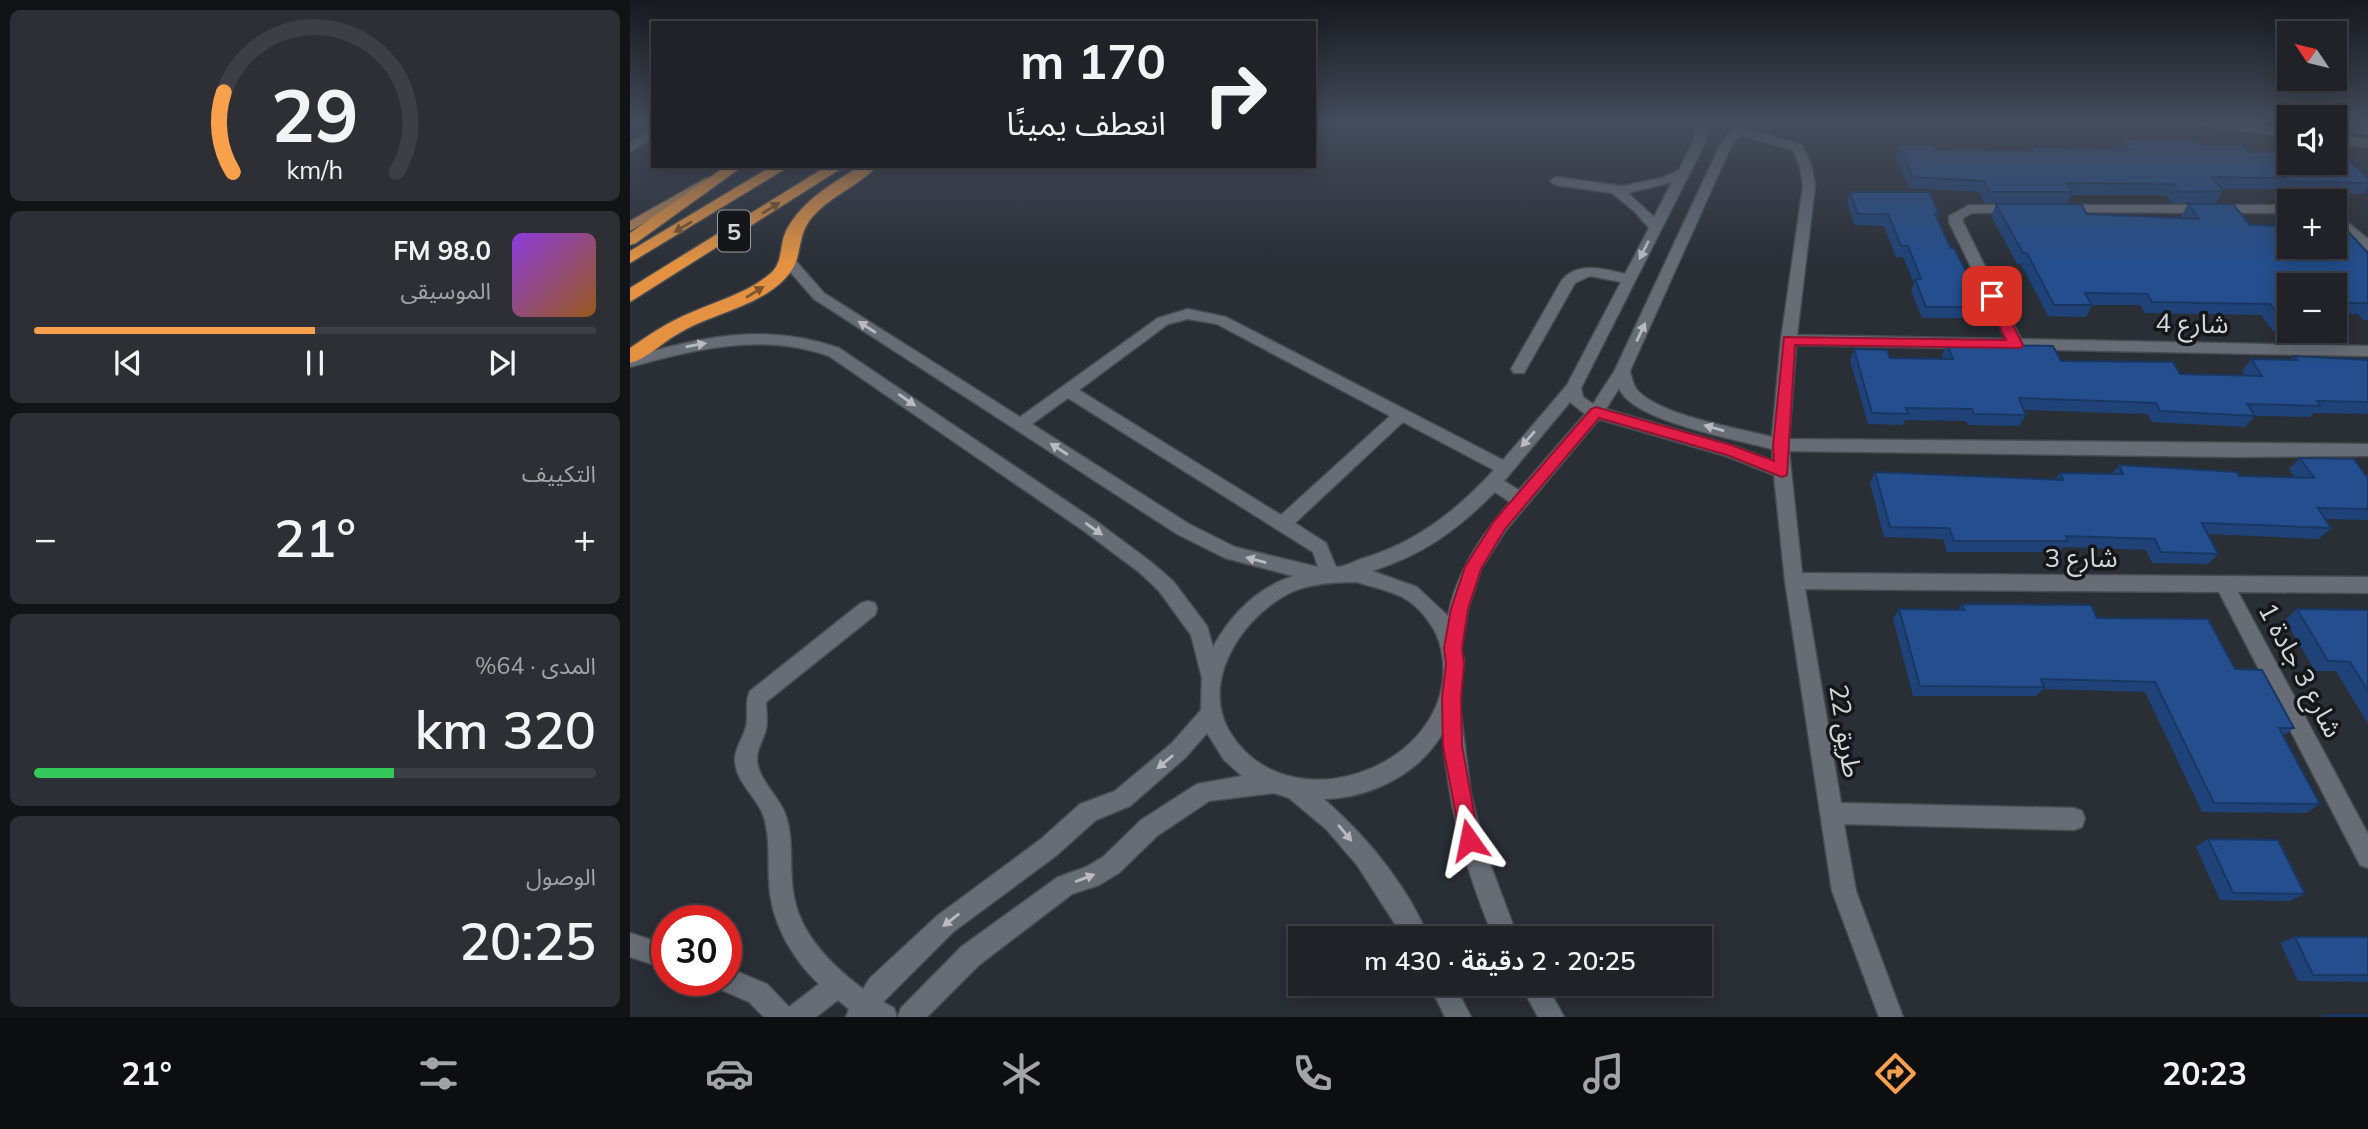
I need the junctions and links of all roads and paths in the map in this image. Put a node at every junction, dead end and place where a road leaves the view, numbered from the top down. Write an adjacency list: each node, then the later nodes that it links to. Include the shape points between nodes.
1 (728, 169): 12 (main road)
2 (729, 169): 15 (highway)
3 (777, 169): 17 (highway, 5, one-way to 17)
4 (832, 169): 20 (highway, 5, one-way to 4)
5 (865, 169): 18 (highway, via 823,199 798,224 790,240)
6 (1715, 169): 26 (street, one-way to 6)
7 (1806, 169): 21 (street, طريق 22, via 1809,186)
8 (1684, 172): 10 (street, via 1662,183); 14 (street)
9 (1556, 181): 10 (street)
10 (1617, 191): 14 (street)
11 (2277, 209): 22 (street, via 1969,209 1956,216 1956,222)
12 (630, 227)
13 (2347, 227): 16 (street)
14 (1656, 228): 19 (street, one-way to 19)
15 (630, 240)
16 (2368, 246)
17 (630, 258)
18 (790, 263): 24 (highway, one-way to 18, via 685,321 740,301 780,275); 31 (street, one-way to 18, via 818,296)
19 (1629, 279): 25 (street, via 1577,272); 27 (street)
20 (630, 296)
21 (1789, 340): 22 (street, شارع 4); 32 (street, طريق 22)
22 (2016, 345): 23 (street, شارع 4)
23 (2368, 351)
24 (630, 360): 45 (street, one-way to 45, via 748,338 808,342 842,357 1145,567 1166,586 1200,632)
25 (1519, 369)
26 (1622, 371): 29 (street); 32 (street, one-way to 26, via 1647,407 1628,392)
27 (1573, 388): 29 (street, via 1578,402); 34 (street, one-way to 34)
28 (1068, 390): 30 (street, via 1163,321 1188,314 1221,320); 31 (street); 38 (street)
29 (1596, 412): 35 (street, via 1731,451); 37 (street)
30 (1402, 414): 34 (street); 38 (street)
31 (1020, 425): 39 (street, one-way to 31, via 1250,559 1217,547)
32 (1780, 446): 33 (street); 35 (street, طريق 22)
33 (2368, 450)
34 (1504, 468): 36 (street)
35 (1782, 471): 40 (street, طريق 22)
36 (1492, 482): 37 (street); 39 (street, via 1469,509 1429,539 1387,560)
37 (1521, 500): 44 (street, via 1473,567 1459,609)
38 (1284, 523): 39 (street, via 1320,548)
39 (1331, 575): 44 (street, via 1374,576 1419,597 1440,619); 45 (street, via 1284,588 1251,610 1225,640)
40 (1794, 581): 41 (street, شارع 3); 49 (street, طريق 22)
41 (2224, 584): 42 (street, شارع 3); 51 (street, شارع 3 جادة 1)
42 (2368, 585)
43 (868, 608): 56 (street, via 757,696 757,722 746,759 774,812 782,903 795,936)
44 (1453, 648): 46 (street)
45 (1211, 676): 47 (street)
46 (1452, 698): 48 (street, via 1419,750 1383,776 1339,790); 53 (street, via 1452,746 1469,840)
47 (1211, 713): 48 (street, via 1226,747 1239,762); 60 (street, one-way to 60, via 1179,750 1122,799 1088,812 1049,847 945,924 879,987)
48 (1284, 786): 52 (street, one-way to 52, via 1322,809 1352,841); 63 (street, one-way to 48, via 970,956 1066,885 1111,865 1149,828 1205,790)
49 (1831, 813): 50 (street); 66 (street, طريق 22, via 1844,891)
50 (2074, 819)
51 (2368, 857)
52 (1410, 926)
53 (1501, 926)
54 (630, 945): 55 (street)
55 (651, 952)
56 (839, 984): 60 (street); 62 (street)
57 (742, 986): 61 (street, via 758,993)
58 (1448, 996): 64 (street)
59 (1539, 996): 65 (street)
60 (870, 1013)
61 (782, 1017)
62 (796, 1017)
63 (910, 1017)
64 (1459, 1017)
65 (1552, 1017)
66 (1891, 1017)

